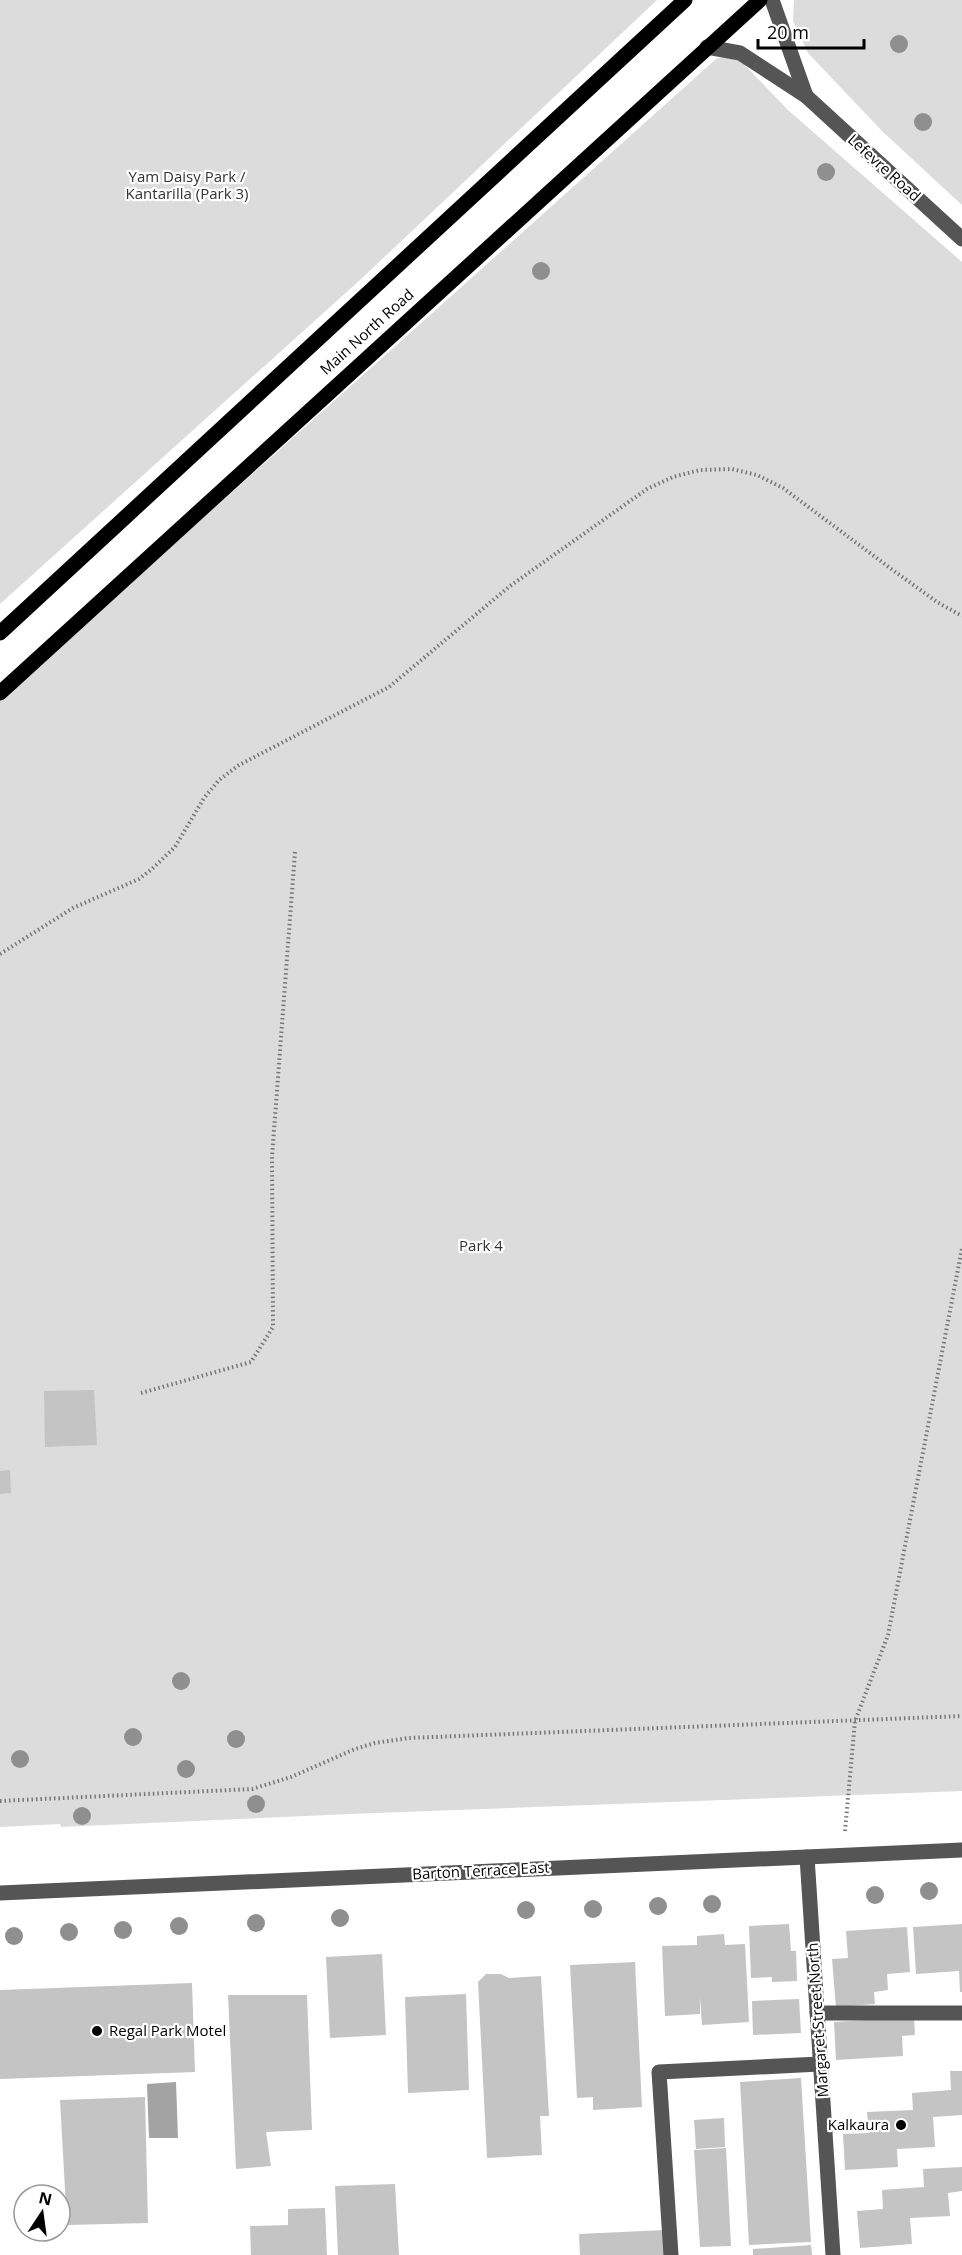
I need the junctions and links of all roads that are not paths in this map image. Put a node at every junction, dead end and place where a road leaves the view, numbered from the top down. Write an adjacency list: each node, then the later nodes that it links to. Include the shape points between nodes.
1 (685, 0): 7 (main road, Main North Road)
2 (760, 0): 4 (main road, Main North Road)
3 (772, 0): 5 (street, Lefevre Road)
4 (707, 47): 5 (street, Lefevre Road, via 740,53); 8 (main road, Main North Road)
5 (806, 96): 6 (street, Lefevre Road)
6 (962, 238)
7 (0, 633)
8 (0, 693)
9 (962, 1850): 10 (street, Barton Terrace East)
10 (807, 1857): 11 (street, Barton Terrace East); 12 (street, Margaret Street North)
11 (0, 1893)
12 (818, 2013): 13 (street); 14 (street, Margaret Street North)
13 (962, 2013)
14 (820, 2064): 15 (street, via 659,2072); 16 (street, Margaret Street North)
15 (671, 2255)
16 (833, 2255)

